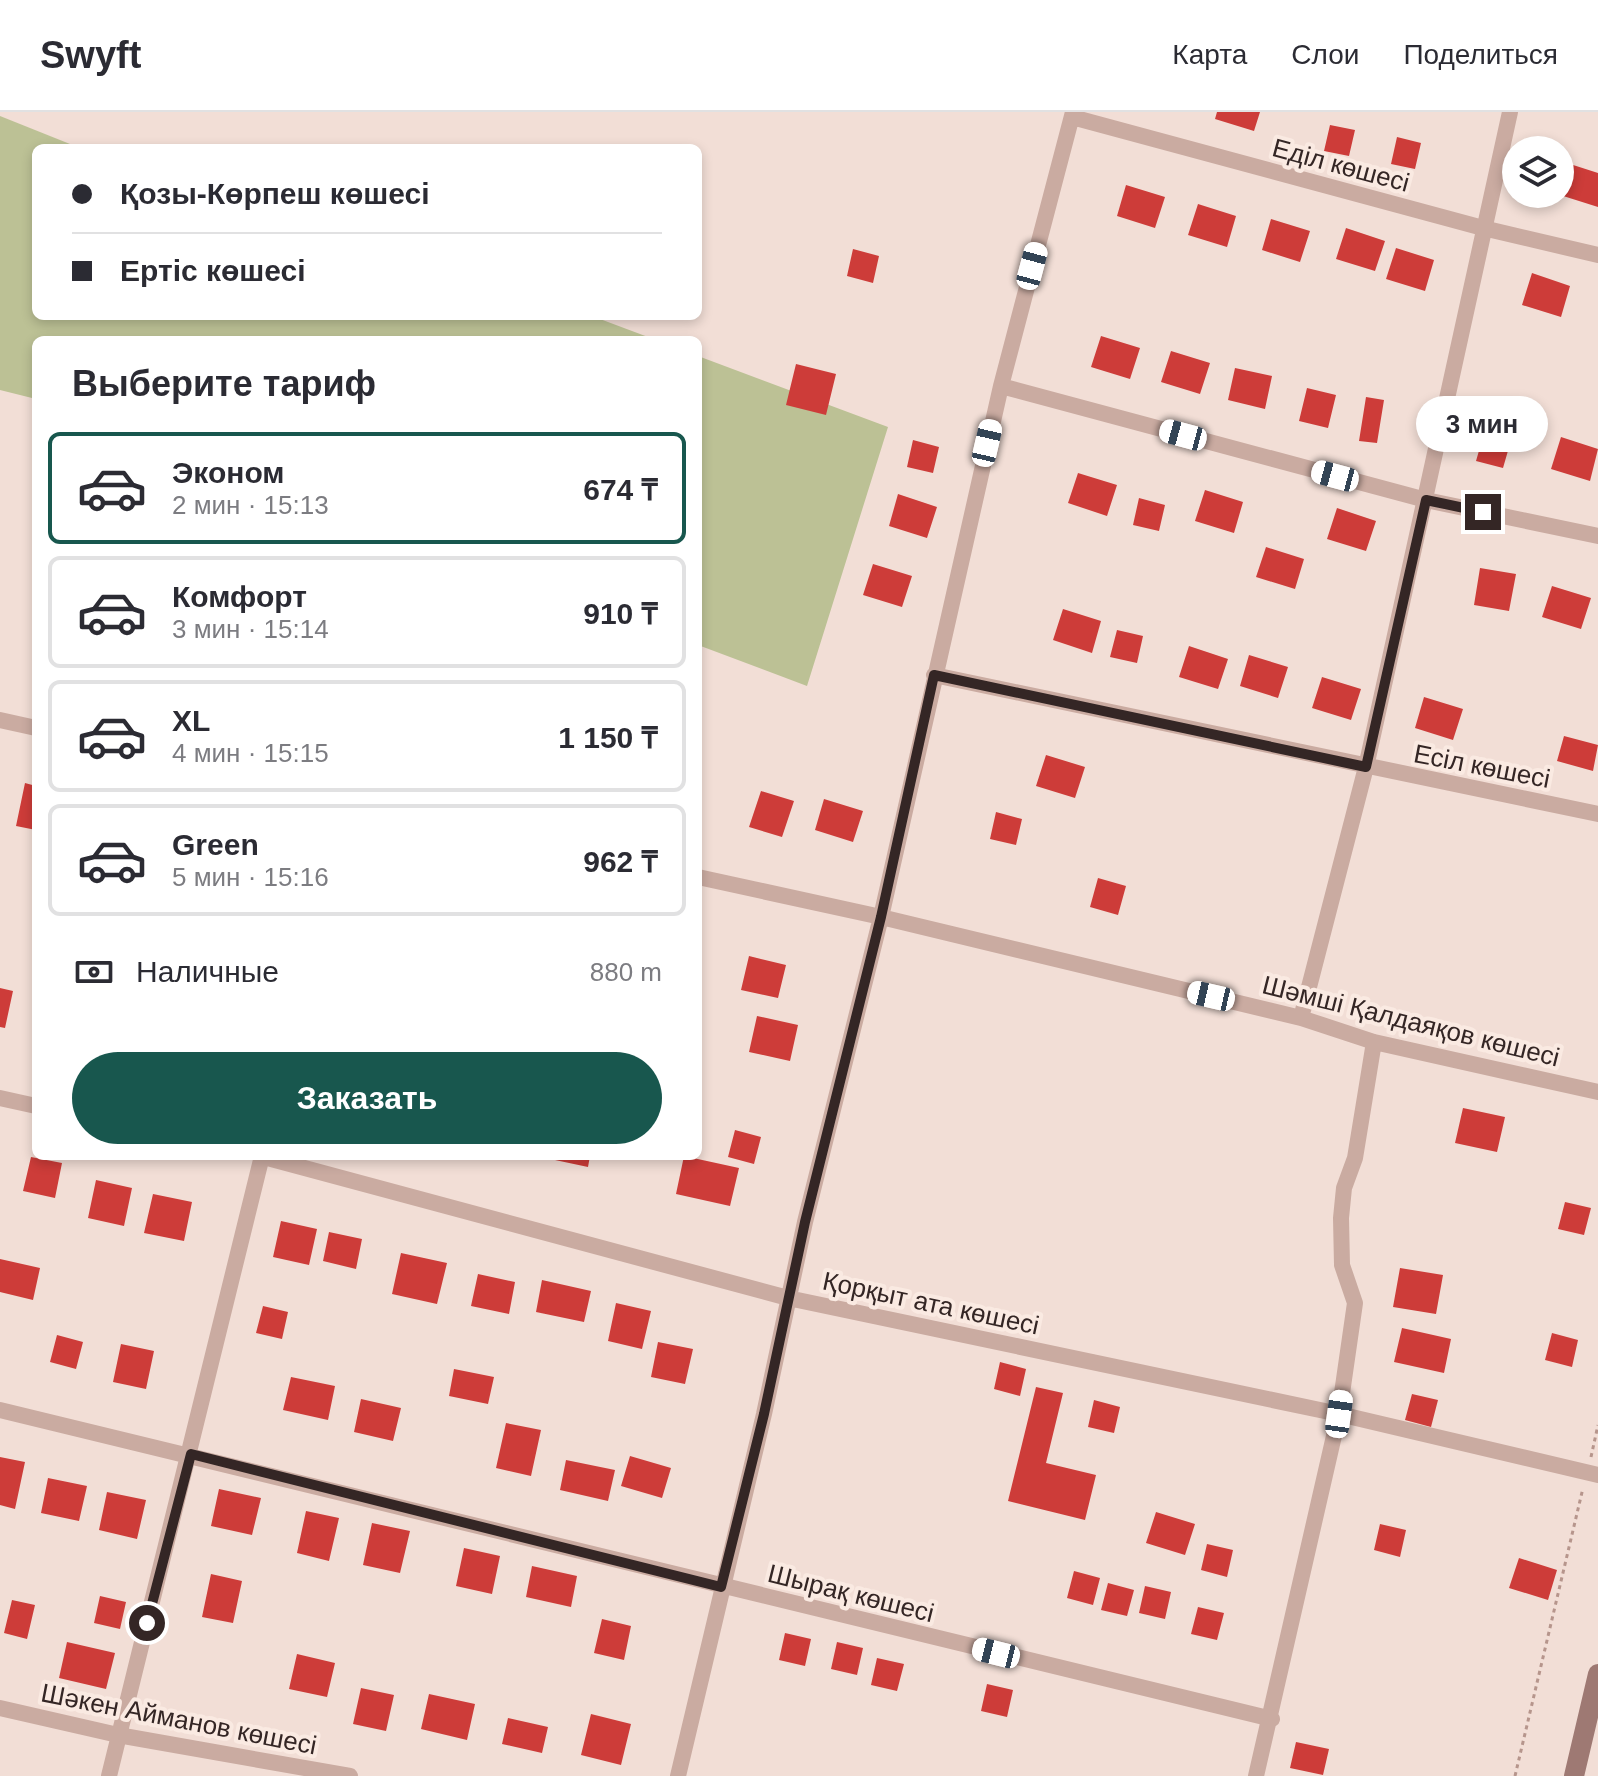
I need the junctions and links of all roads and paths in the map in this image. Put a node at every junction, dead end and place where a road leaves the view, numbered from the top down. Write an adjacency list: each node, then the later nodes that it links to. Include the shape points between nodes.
1 (1510, 112): 3 (street)
2 (1072, 115): 3 (street, Еділ көшесі); 5 (street)
3 (1483, 228): 4 (street, Еділ көшесі); 6 (street)
4 (1598, 255)
5 (1001, 386): 6 (street); 8 (street)
6 (1426, 500): 7 (street); 11 (street)
7 (1598, 536)
8 (934, 675): 11 (street, Есіл көшесі); 14 (street)
9 (0, 720): 10 (street)
10 (32, 727)
11 (1366, 767): 12 (street, Есіл көшесі); 15 (street)
12 (1598, 814)
13 (702, 878): 14 (street, Шәмші Қалдаяқов көшесі)
14 (881, 917): 15 (street, Шәмші Қалдаяқов көшесі); 22 (street)
15 (1301, 1018): 16 (street, Шәмші Қалдаяқов көшесі)
16 (1374, 1042): 17 (street, Шәмші Қалдаяқов көшесі); 24 (street, via 1341,1218 1342,1265 1355,1303)
17 (1598, 1092)
18 (0, 1098): 19 (street)
19 (32, 1105)
20 (260, 1160): 26 (street)
21 (276, 1160): 22 (street, Қорқыт ата көшесі)
22 (788, 1298): 24 (street, Қорқыт ата көшесі); 28 (street)
23 (0, 1410): 26 (street, Шырақ көшесі)
24 (1339, 1414): 27 (street, Қорқыт ата көшесі); 31 (street)
25 (1598, 1425): 27 (path)
26 (191, 1454): 28 (street, Шырақ көшесі); 32 (street)
27 (1592, 1474): 37 (path)
28 (721, 1587): 31 (street, Шырақ көшесі); 35 (street)
29 (1598, 1674): 38 (street)
30 (0, 1708): 32 (street, Шәкен Айманов көшесі)
31 (1272, 1719): 36 (street)
32 (118, 1735): 33 (street); 34 (street, Шәкен Айманов көшесі)
33 (109, 1776)
34 (350, 1776)
35 (678, 1776)
36 (1256, 1776)
37 (1515, 1776)
38 (1574, 1776)

